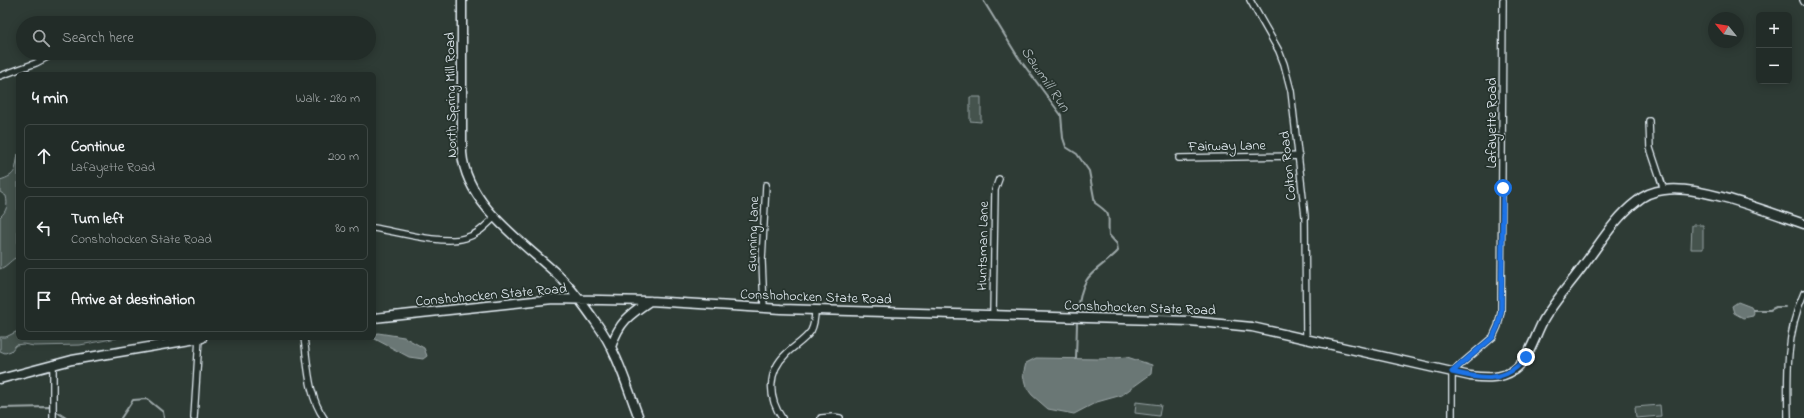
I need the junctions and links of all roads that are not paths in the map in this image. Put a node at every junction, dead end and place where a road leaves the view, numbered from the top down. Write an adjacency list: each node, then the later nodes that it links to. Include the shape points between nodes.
1 (462, 0): 12 (main road, North Spring Mill Road, via 463,161 475,193)
2 (1250, 0): 7 (street, Colton Road, via 1284,64 1291,91)
3 (1502, 0): 28 (street, Lafayette Road, via 1501,312 1493,337)
4 (42, 60): 5 (street)
5 (0, 76)
6 (1648, 121): 11 (street, via 1650,148)
7 (1299, 156): 8 (street, Fairway Lane); 22 (street, Colton Road, via 1305,216)
8 (1179, 158)
9 (999, 179): 20 (street, Huntsman Lane, via 995,190)
10 (766, 185): 18 (street, Gunning Lane, via 762,261)
11 (1664, 190): 13 (main road, Conshohocken State Road, via 1699,192); 28 (main road, Conshohocken State Road, via 1638,200 1620,218 1547,315 1519,365 1505,374 1493,377)
12 (495, 217): 14 (street, via 476,233 457,240); 16 (main road, North Spring Mill Road, via 560,278)
13 (1804, 224)
14 (376, 228)
15 (1804, 293): 38 (street, via 1790,340)
16 (578, 300): 17 (main road, Conshohocken State Road); 21 (main road, Conshohocken State Road, via 553,299); 26 (main road, North Spring Mill Road, via 598,325)
17 (650, 301): 18 (main road, Conshohocken State Road); 26 (main road, via 623,321)
18 (764, 308): 19 (main road, Conshohocken State Road)
19 (815, 310): 20 (main road, Conshohocken State Road); 34 (street, via 814,324 810,331 784,355 777,364 773,376 773,400)
20 (993, 315): 22 (main road, Conshohocken State Road, via 1218,323 1252,327)
21 (376, 318)
22 (1306, 339): 28 (main road, Conshohocken State Road)
23 (189, 340): 27 (main road)
24 (200, 340): 31 (street)
25 (304, 340): 32 (street, via 313,393)
26 (611, 347): 33 (main road, North Spring Mill Road)
27 (53, 364): 29 (main road); 30 (street)
28 (1452, 372): 37 (street)
29 (0, 379)
30 (53, 418)
31 (194, 418)
32 (324, 418)
33 (639, 418)
34 (782, 418)
35 (821, 418): 36 (street)
36 (840, 418)
37 (1452, 418)
38 (1788, 418)

